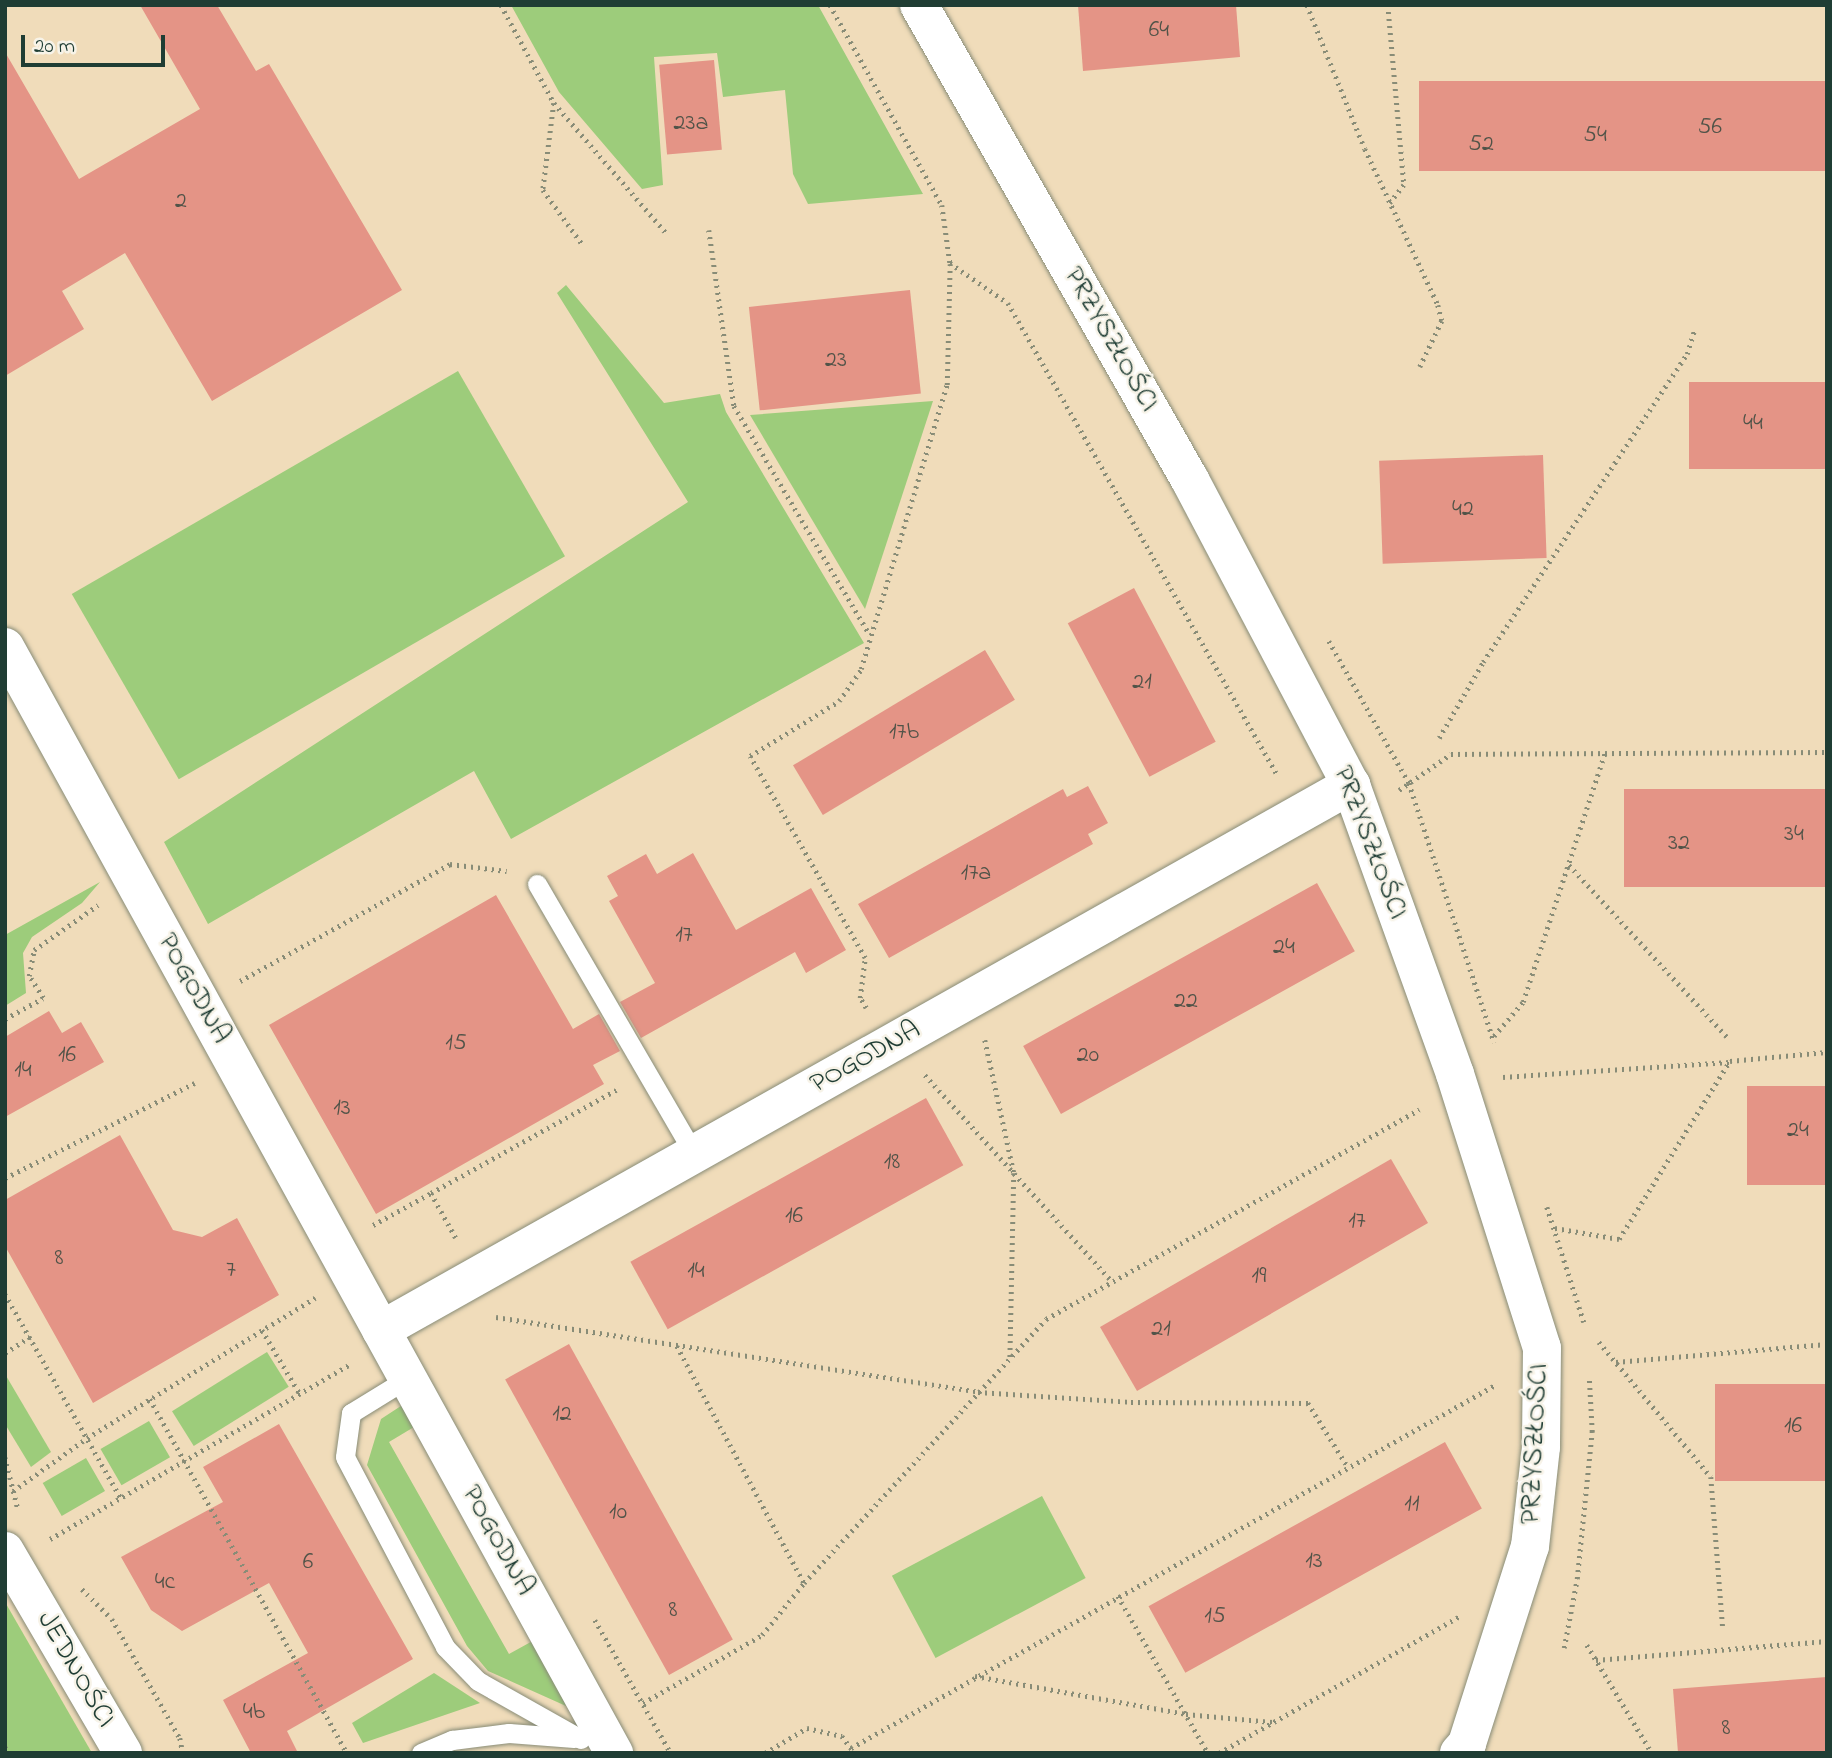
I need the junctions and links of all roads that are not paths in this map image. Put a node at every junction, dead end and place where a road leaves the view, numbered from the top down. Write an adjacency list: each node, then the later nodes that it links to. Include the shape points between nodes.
1 (919, 5): 3 (street, PRZYSZŁOŚCI, via 1190,480)
2 (5, 647): 6 (street, POGODNA)
3 (1350, 785): 5 (street, POGODNA); 12 (street, PRZYSZŁOŚCI, via 1455,1074 1542,1348 1541,1447 1530,1546 1466,1744)
4 (537, 884): 5 (lane)
5 (694, 1154): 6 (street, POGODNA)
6 (385, 1336): 7 (street, POGODNA)
7 (408, 1378): 9 (street, POGODNA); 9 (lane, via 351,1413 345,1457 445,1647 478,1681)
8 (23, 1548): 10 (street, JEDNOŚCI)
9 (601, 1744): 11 (lane, via 509,1733 452,1740)
10 (123, 1753)
11 (421, 1753)
12 (1459, 1753)

